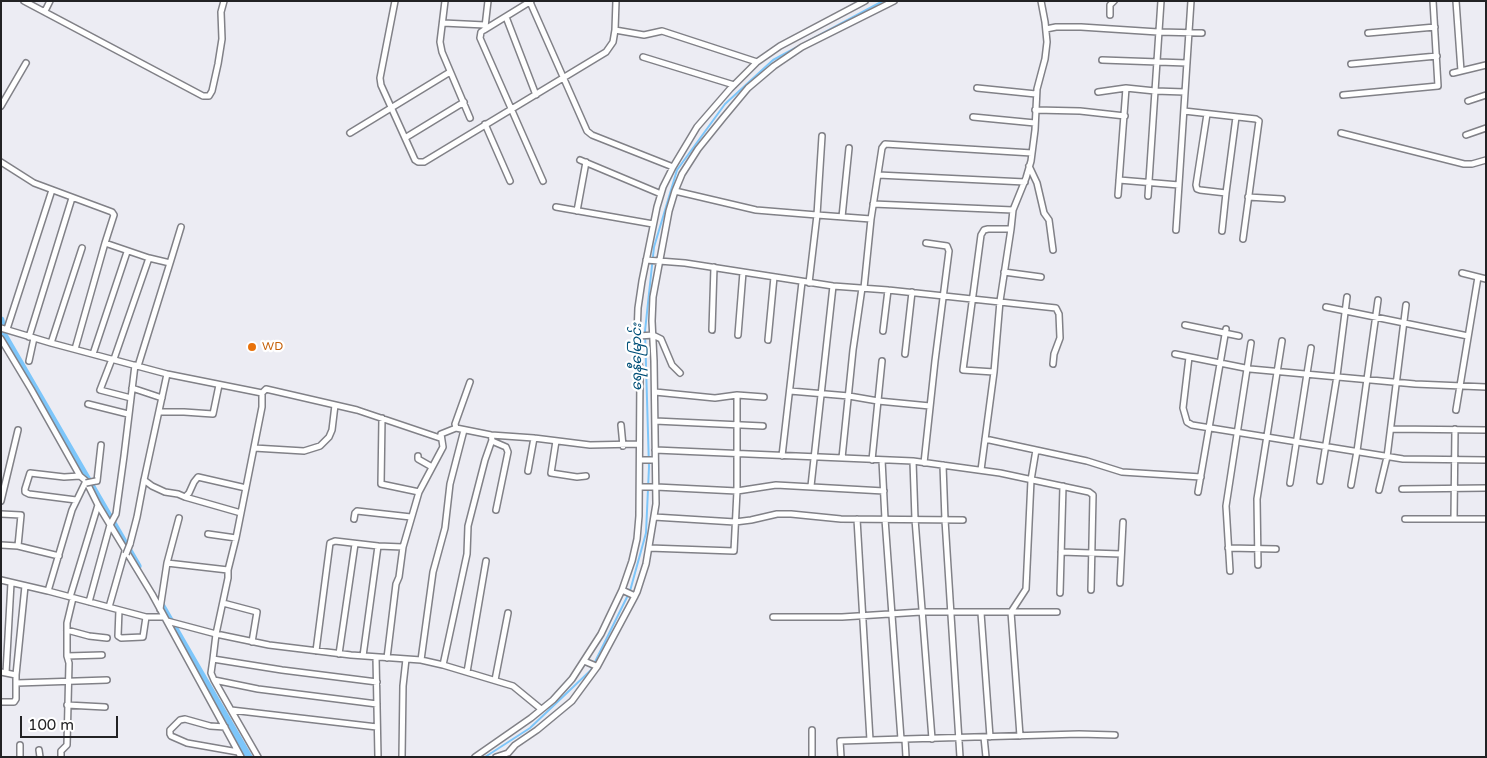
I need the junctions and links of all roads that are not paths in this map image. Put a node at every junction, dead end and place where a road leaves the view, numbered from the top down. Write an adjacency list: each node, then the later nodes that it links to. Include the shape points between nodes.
1 (24, 1): 17 (street)
2 (50, 1): 17 (street)
3 (224, 1): 17 (street, via 222,39 209,96 203,96)
4 (395, 1): 57 (street, via 380,78)
5 (445, 1): 20 (street)
6 (488, 1): 21 (street)
7 (616, 1): 24 (street)
8 (865, 1): 29 (street)
9 (894, 1): 30 (street)
10 (1041, 1): 23 (street)
11 (1114, 1): 18 (street, via 1110,5)
12 (1161, 1): 25 (street)
13 (1191, 1): 26 (street)
14 (1434, 1): 22 (street)
15 (1456, 1): 41 (street)
16 (531, 2): 19 (street); 43 (street)
17 (45, 11)
18 (1110, 14)
19 (506, 17): 21 (street); 51 (street)
20 (442, 23): 21 (street); 40 (street, via 440,47)
21 (484, 27): 58 (street, via 480,38)
22 (1435, 27): 28 (street); 31 (street)
23 (1046, 29): 25 (street, via 1081,26); 50 (street, via 1045,59)
24 (614, 30): 34 (street, via 644,35 662,31); 43 (street, via 606,52)
25 (1158, 32): 26 (street); 35 (street)
26 (1189, 33): 27 (street); 37 (street)
27 (1202, 33)
28 (1368, 33)
29 (803, 34): 30 (street); 34 (street)
30 (810, 42): 90 (street, via 748,88 698,149)
31 (1437, 56): 38 (street); 52 (street, via 1438,86)
32 (643, 57): 44 (street)
33 (1102, 60): 35 (street)
34 (757, 62): 44 (street)
35 (1157, 62): 37 (street); 48 (street)
36 (26, 63): 56 (street)
37 (1187, 63): 49 (street)
38 (1351, 64)
39 (1486, 65): 41 (street)
40 (450, 72): 55 (street); 57 (street)
41 (1461, 72): 42 (street)
42 (1453, 74)
43 (564, 78): 51 (street); 80 (street, via 587,131)
44 (734, 86): 80 (street, via 697,127)
45 (977, 88): 50 (street)
46 (1126, 88): 47 (street); 48 (street); 62 (street)
47 (1098, 92)
48 (1155, 92): 49 (street); 87 (street)
49 (1185, 92): 60 (street)
50 (1036, 94): 59 (street)
51 (536, 95): 58 (street)
52 (1344, 95)
53 (1486, 95): 54 (street)
54 (1468, 101)
55 (464, 102): 65 (street); 73 (street)
56 (1, 106)
57 (391, 107): 69 (street); 73 (street)
58 (512, 109): 67 (street); 85 (street)
59 (1035, 110): 62 (street); 66 (street)
60 (1184, 111): 61 (street); 88 (street)
61 (1207, 114): 64 (street); 91 (street, via 1196,188)
62 (1125, 116): 83 (street)
63 (973, 117): 66 (street)
64 (1236, 117): 91 (street); 95 (street, via 1259,121)
65 (470, 118)
66 (1035, 123): 75 (street)
67 (486, 124): 73 (street, via 424,162 415,160); 84 (street)
68 (1486, 128): 71 (street)
69 (350, 133)
70 (1341, 133): 77 (street, via 1464,164)
71 (1466, 135)
72 (822, 136): 102 (street)
73 (405, 138)
74 (849, 148): 103 (street)
75 (1032, 153): 81 (street); 82 (street, via 885,144)
76 (580, 160): 79 (street)
77 (1486, 160)
78 (1, 162): 89 (street, via 34,183)
79 (586, 162): 92 (street); 100 (street)
80 (673, 166): 92 (street)
81 (1029, 166): 86 (street); 114 (street, via 1049,220)
82 (878, 175): 86 (street); 98 (street)
83 (1119, 180): 87 (street); 93 (street)
84 (510, 181)
85 (543, 181)
86 (1024, 182): 101 (street)
87 (1149, 182): 88 (street); 94 (street)
88 (1179, 186): 108 (street)
89 (52, 190): 96 (street); 145 (street)
90 (675, 191): 102 (street, via 756,210); 118 (street)
91 (1226, 193): 109 (street)
92 (660, 194): 105 (street)
93 (1118, 194)
94 (1148, 196)
95 (1248, 196): 97 (street); 110 (street)
96 (72, 198): 112 (street, via 114,214); 154 (street)
97 (1282, 199)
98 (873, 204): 101 (street); 104 (street)
99 (556, 207): 100 (street)
100 (577, 210): 105 (street)
101 (1013, 210): 107 (street)
102 (817, 215): 103 (street); 129 (street)
103 (842, 217): 104 (street)
104 (871, 220): 131 (street)
105 (653, 224): 117 (street)
106 (181, 227): 119 (street)
107 (1011, 229): 122 (street); 136 (street, via 988,229 981,234)
108 (1176, 230)
109 (1222, 232)
110 (1243, 239)
111 (926, 243): 134 (street, via 948,247)
112 (105, 244): 115 (street); 161 (street)
113 (82, 248): 158 (street)
114 (1053, 250)
115 (127, 252): 116 (street); 162 (street)
116 (149, 258): 119 (street); 166 (street)
117 (647, 260): 118 (street); 226 (street, via 638,308)
118 (658, 261): 120 (street); 149 (street, via 652,302)
119 (170, 263): 171 (street)
120 (714, 267): 121 (street); 146 (street)
121 (743, 272): 124 (street); 150 (street)
122 (1004, 272): 125 (street); 138 (street)
123 (1462, 273): 126 (street)
124 (774, 277): 128 (street); 156 (street)
125 (1041, 277)
126 (1478, 277): 127 (street); 153 (street)
127 (1486, 279)
128 (802, 282): 129 (street); 186 (street)
129 (809, 283): 130 (street)
130 (833, 286): 131 (street); 189 (street)
131 (863, 288): 132 (street); 192 (street)
132 (888, 290): 133 (street); 147 (street)
133 (912, 292): 134 (street); 163 (street)
134 (942, 296): 136 (street); 198 (street)
135 (1347, 297): 141 (street)
136 (972, 298): 138 (street); 174 (street, via 963,370)
137 (1378, 300): 142 (street)
138 (1000, 301): 170 (street, via 1056,308 1060,338); 174 (street)
139 (1406, 305): 143 (street)
140 (1326, 307): 141 (street)
141 (1345, 311): 142 (street); 178 (street)
142 (1375, 317): 143 (street); 179 (street)
143 (1404, 323): 153 (street); 181 (street)
144 (1185, 325): 148 (street)
145 (4, 329): 154 (street)
146 (712, 330)
147 (883, 331)
148 (1226, 331): 152 (street); 169 (street)
149 (652, 335): 151 (street); 175 (street, via 661,339 672,364); 188 (street)
150 (738, 335)
151 (639, 336)
152 (1239, 336)
153 (1468, 336): 183 (street)
154 (31, 338): 158 (street); 167 (street)
155 (1, 339): 248 (street)
156 (768, 340)
157 (1282, 341): 173 (street)
158 (51, 343): 161 (street)
159 (1250, 343): 172 (street)
160 (1311, 348): 177 (street)
161 (74, 349): 162 (street)
162 (93, 354): 166 (street)
163 (905, 354)
164 (1175, 354): 165 (street)
165 (1188, 357): 169 (street); 207 (street, via 1184,413 1192,425)
166 (113, 359): 171 (street); 193 (street, via 100,390)
167 (29, 360)
168 (882, 361): 195 (street)
169 (1221, 363): 172 (street); 207 (street)
170 (1053, 364)
171 (136, 366): 176 (street); 185 (street)
172 (1247, 368): 173 (street); 214 (street)
173 (1278, 371): 177 (street); 216 (street)
174 (994, 372): 218 (street)
175 (680, 373)
176 (167, 374): 182 (street); 194 (street)
177 (1307, 374): 178 (street); 220 (street)
178 (1338, 376): 179 (street); 224 (street)
179 (1367, 379): 181 (street); 229 (street)
180 (470, 382): 208 (street)
181 (1397, 382): 183 (street); 209 (street)
182 (220, 385): 187 (street); 200 (street, via 213,414)
183 (1460, 386): 184 (street); 199 (street)
184 (1486, 387)
185 (132, 388): 193 (street); 194 (street)
186 (790, 391): 189 (street); 232 (street)
187 (264, 392): 197 (street); 225 (street)
188 (654, 392): 190 (street, via 715,398); 202 (street)
189 (821, 393): 192 (street); 233 (street)
190 (737, 395): 191 (street); 205 (street)
191 (764, 396)
192 (849, 396): 195 (street); 235 (street)
193 (131, 398): 201 (street)
194 (162, 398): 200 (street)
195 (878, 401): 198 (street); 238 (street)
196 (88, 404): 201 (street)
197 (335, 406): 203 (street, via 357,410); 225 (street, via 332,430 320,446 304,451)
198 (930, 406): 243 (street)
199 (1456, 410)
200 (159, 412): 251 (street)
201 (128, 414): 291 (street, via 116,514)
202 (655, 420): 205 (street); 227 (street)
203 (382, 421): 215 (street, via 440,438); 268 (street, via 381,484)
204 (621, 425): 223 (street)
205 (737, 425): 206 (street); 230 (street)
206 (763, 426)
207 (1210, 427): 214 (street); 250 (street)
208 (456, 428): 213 (street); 215 (street)
209 (1391, 429): 211 (street); 234 (street)
210 (18, 430): 272 (street)
211 (1455, 430): 212 (street); 240 (street)
212 (1486, 430)
213 (464, 431): 217 (street); 352 (street, via 433,572)
214 (1238, 432): 216 (street); 300 (street, via 1226,506)
215 (441, 434): 245 (street, via 442,443)
216 (1267, 436): 220 (street); 301 (street, via 1257,499)
217 (491, 438): 219 (street); 274 (street, via 506,447 508,452); 354 (street, via 468,526 467,554)
218 (985, 439): 228 (street); 246 (street)
219 (534, 440): 221 (street); 247 (street)
220 (1297, 442): 224 (street); 255 (street)
221 (556, 443): 223 (street); 249 (street, via 551,473)
222 (101, 445): 253 (street, bridge, via 97,480)
223 (623, 446): 226 (street)
224 (1326, 446): 229 (street); 254 (street)
225 (254, 448): 261 (street)
226 (639, 448): 236 (street)
227 (655, 450): 230 (street); 237 (street)
228 (1036, 450): 250 (street, via 1122,472); 252 (street)
229 (1357, 451): 234 (street); 256 (street)
230 (738, 454): 232 (street); 266 (street)
231 (418, 456): 245 (street)
232 (782, 456): 233 (street)
233 (814, 457): 235 (street); 257 (street)
234 (1387, 457): 240 (street); 265 (street)
235 (842, 458): 238 (street)
236 (641, 460): 237 (street); 259 (street)
237 (655, 460): 260 (street)
238 (872, 460): 239 (street)
239 (882, 460): 242 (street); 267 (street)
240 (1454, 460): 241 (street); 264 (street)
241 (1486, 460)
242 (913, 461): 243 (street); 283 (street)
243 (924, 463): 244 (street)
244 (943, 465): 246 (street); 287 (street)
245 (432, 467): 268 (street)
246 (981, 470): 252 (street)
247 (528, 471)
248 (80, 476): 253 (street); 271 (street, via 30,473 25,489 29,494)
249 (586, 476)
250 (1201, 477): 269 (street)
251 (144, 480): 270 (street, via 165,492); 303 (street, bridge, via 130,544)
252 (1030, 480): 258 (street); 330 (street, via 1026,589)
253 (86, 482): 271 (street); 273 (street)
254 (1320, 482)
255 (1290, 483)
256 (1351, 485)
257 (811, 486): 266 (street, via 776,485); 267 (street)
258 (1063, 486): 304 (street); 305 (street, via 1093,495)
259 (641, 487): 260 (street); 319 (street, via 637,539)
260 (655, 487): 266 (street); 279 (street)
261 (246, 488): 270 (street, via 198,478); 275 (street)
262 (1486, 488): 264 (street)
263 (1402, 489): 264 (street)
264 (1454, 489): 285 (street)
265 (1379, 490)
266 (737, 491): 289 (street)
267 (884, 491): 282 (street)
268 (419, 492): 277 (street)
269 (1198, 492)
270 (186, 497): 275 (street)
271 (76, 500): 307 (street)
272 (1, 501)
273 (98, 506): 291 (street); 322 (street)
274 (496, 510)
275 (241, 513): 293 (street)
276 (1, 514): 296 (street, via 21,515)
277 (411, 517): 280 (street, via 357,511); 298 (street)
278 (179, 518): 309 (street)
279 (654, 518): 289 (street); 299 (street)
280 (354, 519)
281 (857, 519): 282 (street); 289 (street, via 777,514); 335 (street)
282 (885, 519): 283 (street); 334 (street)
283 (915, 519): 287 (street); 328 (street)
284 (1405, 519): 285 (street)
285 (1454, 519): 286 (street)
286 (1486, 519)
287 (945, 520): 288 (street); 329 (street)
288 (963, 520)
289 (735, 522): 299 (street, via 734,551)
290 (1123, 522): 306 (street)
291 (110, 525): 303 (street); 323 (street)
292 (208, 534): 293 (street)
293 (236, 538): 311 (street)
294 (355, 544): 297 (street); 343 (street, via 336,541 329,545); 344 (street)
295 (1, 545): 296 (street)
296 (18, 546): 307 (street)
297 (378, 546): 298 (street); 347 (street)
298 (403, 547): 349 (street)
299 (649, 548): 321 (street)
300 (1228, 548): 301 (street); 312 (street)
301 (1258, 549): 302 (street); 310 (street)
302 (1276, 549)
303 (125, 552): 325 (street); 326 (street)
304 (1061, 552): 305 (street); 320 (street)
305 (1092, 553): 306 (street); 317 (street)
306 (1121, 554): 315 (street)
307 (59, 556): 318 (street)
308 (486, 561): 357 (street)
309 (167, 563): 311 (street); 326 (street)
310 (1258, 565)
311 (228, 570): 324 (street)
312 (1230, 572)
313 (1, 580): 314 (street)
314 (11, 583): 316 (street); 356 (street)
315 (1120, 583)
316 (25, 586): 318 (street); 358 (street)
317 (1091, 590)
318 (48, 591): 322 (street)
319 (623, 591): 321 (street); 353 (street)
320 (1060, 593)
321 (634, 596): 385 (street, via 598,667 572,701 515,745)
322 (71, 597): 323 (street); 339 (street)
323 (89, 602): 325 (street)
324 (223, 604): 340 (street); 342 (street, via 257,612)
325 (110, 607): 327 (street)
326 (160, 608): 338 (street)
327 (119, 610): 336 (street); 336 (street, via 118,636 121,638 143,636)
328 (921, 612): 329 (street); 334 (street); 379 (street)
329 (951, 612): 332 (street); 378 (street)
330 (1012, 612): 331 (street); 332 (street); 376 (street)
331 (1057, 612)
332 (981, 613): 377 (street)
333 (508, 614): 361 (street)
334 (892, 614): 335 (street); 381 (street)
335 (862, 615): 337 (street); 380 (street)
336 (146, 617): 338 (street)
337 (773, 617)
338 (166, 620): 340 (street); 372 (street)
339 (67, 630): 341 (street); 346 (street)
340 (216, 634): 342 (street); 350 (street)
341 (107, 638)
342 (252, 642): 343 (street)
343 (316, 651): 344 (street)
344 (340, 654): 347 (street)
345 (102, 655): 346 (street)
346 (67, 656): 362 (street)
347 (363, 656): 348 (street)
348 (376, 657): 349 (street); 363 (street)
349 (387, 658): 351 (street)
350 (213, 659): 360 (street, via 211,673); 363 (street)
351 (406, 659): 352 (street); 391 (street)
352 (421, 660): 354 (street)
353 (585, 661): 355 (street); 370 (street, via 553,700)
354 (443, 665): 357 (street)
355 (596, 666)
356 (4, 672): 358 (street)
357 (467, 672): 361 (street)
358 (16, 675): 364 (street)
359 (107, 680): 362 (street)
360 (214, 680): 366 (street, via 258,690); 371 (street)
361 (495, 680): 370 (street, via 513,686)
362 (68, 682): 364 (street); 367 (street)
363 (377, 682): 366 (street)
364 (16, 683): 365 (street, via 15,701)
365 (2, 702): 369 (street)
366 (377, 704): 373 (street)
367 (68, 705): 368 (street); 388 (street, via 67,745 61,751)
368 (105, 707)
369 (1, 708)
370 (541, 709): 392 (street)
371 (231, 710): 373 (street); 389 (street)
372 (224, 727): 384 (street); 384 (street, via 185,719 180,720 170,734 188,743)
373 (377, 727): 390 (street)
374 (812, 730): 394 (street)
375 (1115, 735): 376 (street)
376 (1020, 736): 377 (street)
377 (987, 737): 378 (street); 398 (street)
378 (960, 738): 379 (street); 397 (street)
379 (932, 739): 381 (street)
380 (870, 740): 381 (street); 395 (street, via 840,741)
381 (903, 740): 396 (street)
382 (20, 745): 386 (street)
383 (39, 750): 387 (street)
384 (239, 754)
385 (510, 755): 393 (street)
386 (20, 757)
387 (40, 757)
388 (61, 757)
389 (258, 757)
390 (378, 757)
391 (402, 757)
392 (474, 757)
393 (496, 757)
394 (812, 757)
395 (840, 757)
396 (906, 757)
397 (960, 757)
398 (986, 757)

